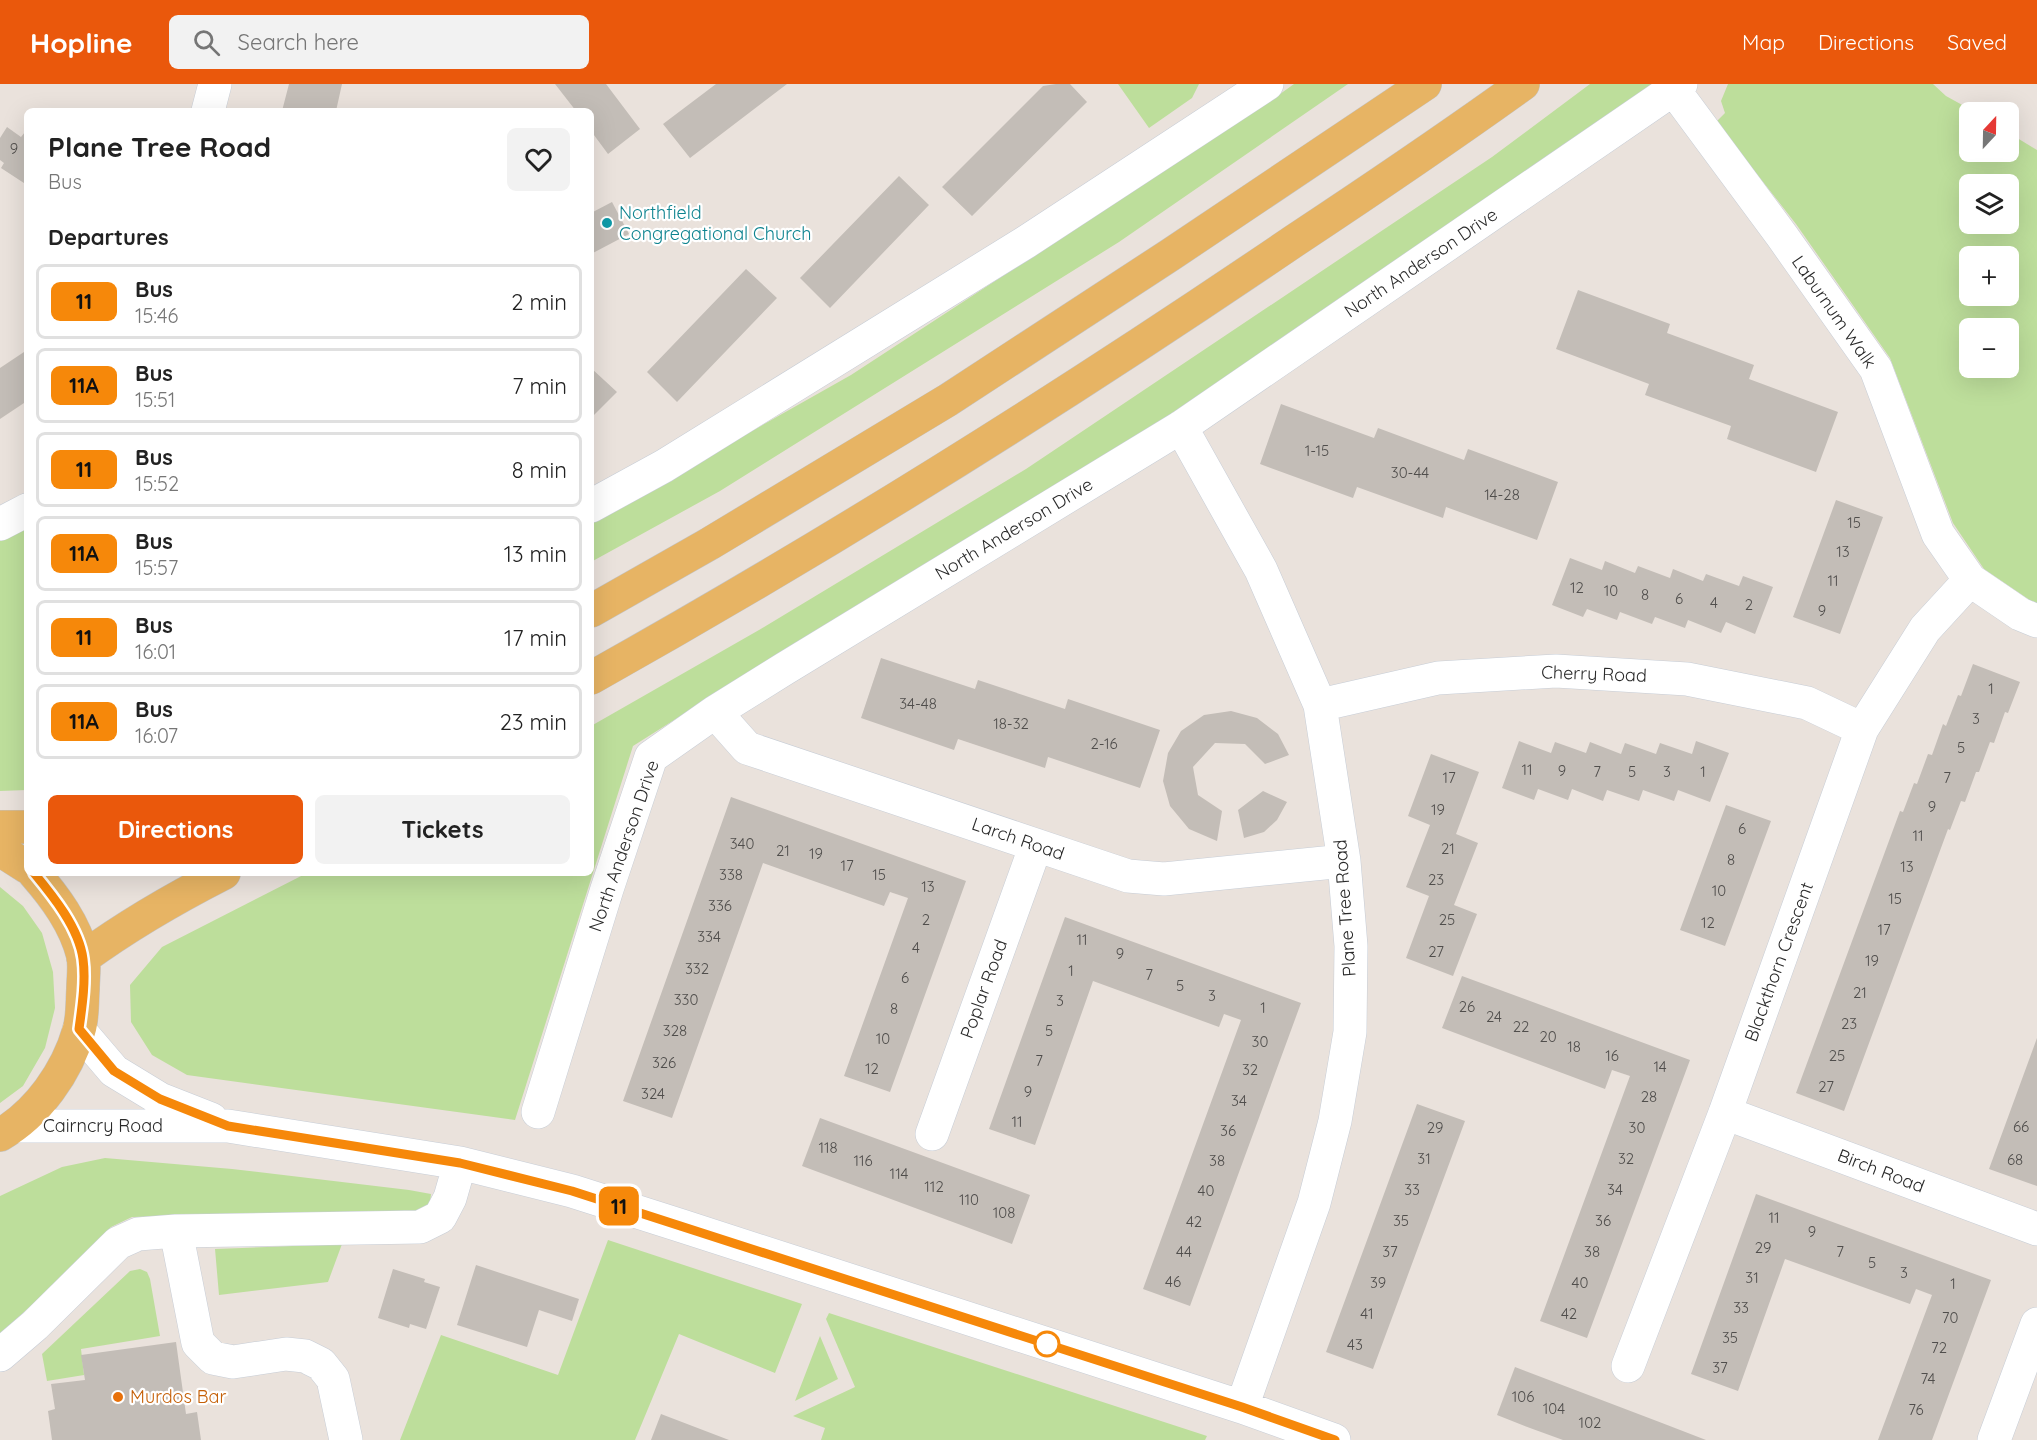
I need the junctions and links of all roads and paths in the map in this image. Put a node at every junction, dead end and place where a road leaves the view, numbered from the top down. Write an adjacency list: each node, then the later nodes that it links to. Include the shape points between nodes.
1 (215, 84): 6 (street)
2 (1425, 84): 12 (main road, via 948,400)
3 (1523, 84): 14 (main road, via 1214,296 1021,422 739,594)
4 (1260, 86): 8 (street, via 1016,248 664,466)
5 (1678, 87): 7 (street, North Anderson Drive); 11 (street, Laburnum Walk, via 1876,369 1938,534)
6 (209, 108)
7 (1181, 427): 15 (street, Plane Tree Road, via 1261,570); 16 (street, North Anderson Drive)
8 (594, 504)
9 (24, 512): 10 (street)
10 (0, 524)
11 (1970, 580): 13 (street, Laburnum Walk); 17 (street, Blackthorn Crescent, via 1925,629)
12 (594, 609)
13 (2037, 621)
14 (594, 676)
15 (1320, 705): 17 (street, Cherry Road, via 1438,678 1556,670 1687,679 1807,703); 22 (street, Plane Tree Road)
16 (715, 712): 20 (street, Larch Road, via 747,748); 28 (street, North Anderson Drive, via 651,757)
17 (1862, 729): 29 (street, Blackthorn Crescent)
18 (0, 827): 19 (main road)
19 (24, 827)
20 (1036, 845): 22 (street, Larch Road, via 1128,876 1164,879); 32 (street, Poplar Road)
21 (0, 850): 23 (main road)
22 (1344, 861): 39 (street, Plane Tree Road, via 1351,946 1350,1032 1335,1121 1314,1203)
23 (24, 865)
24 (37, 876): 26 (main road, via 71,924)
25 (218, 876): 26 (main road, via 121,930)
26 (83, 958): 27 (main road)
27 (79, 1029): 30 (street, Cairncry Road, via 114,1071 160,1099); 31 (main road, via 47,1094)
28 (538, 1112)
29 (1725, 1113): 34 (street, Birch Road); 38 (street, Blackthorn Crescent)
30 (228, 1126): 31 (street, Cairncry Road); 33 (street, Cairncry Road)
31 (7, 1131)
32 (932, 1134)
33 (460, 1163): 35 (street, via 440,1217 420,1227); 39 (street, Cairncry Road, via 551,1185 671,1222)
34 (2037, 1230)
35 (176, 1231): 37 (street, via 138,1234 118,1243); 40 (street, via 198,1342 213,1358 233,1362 286,1354 305,1356 321,1364 333,1379)
36 (2037, 1324): 42 (street)
37 (0, 1355)
38 (1628, 1366)
39 (1242, 1407): 41 (street, Cairncry Road)
40 (346, 1440)
41 (1335, 1440)
42 (1994, 1440)

